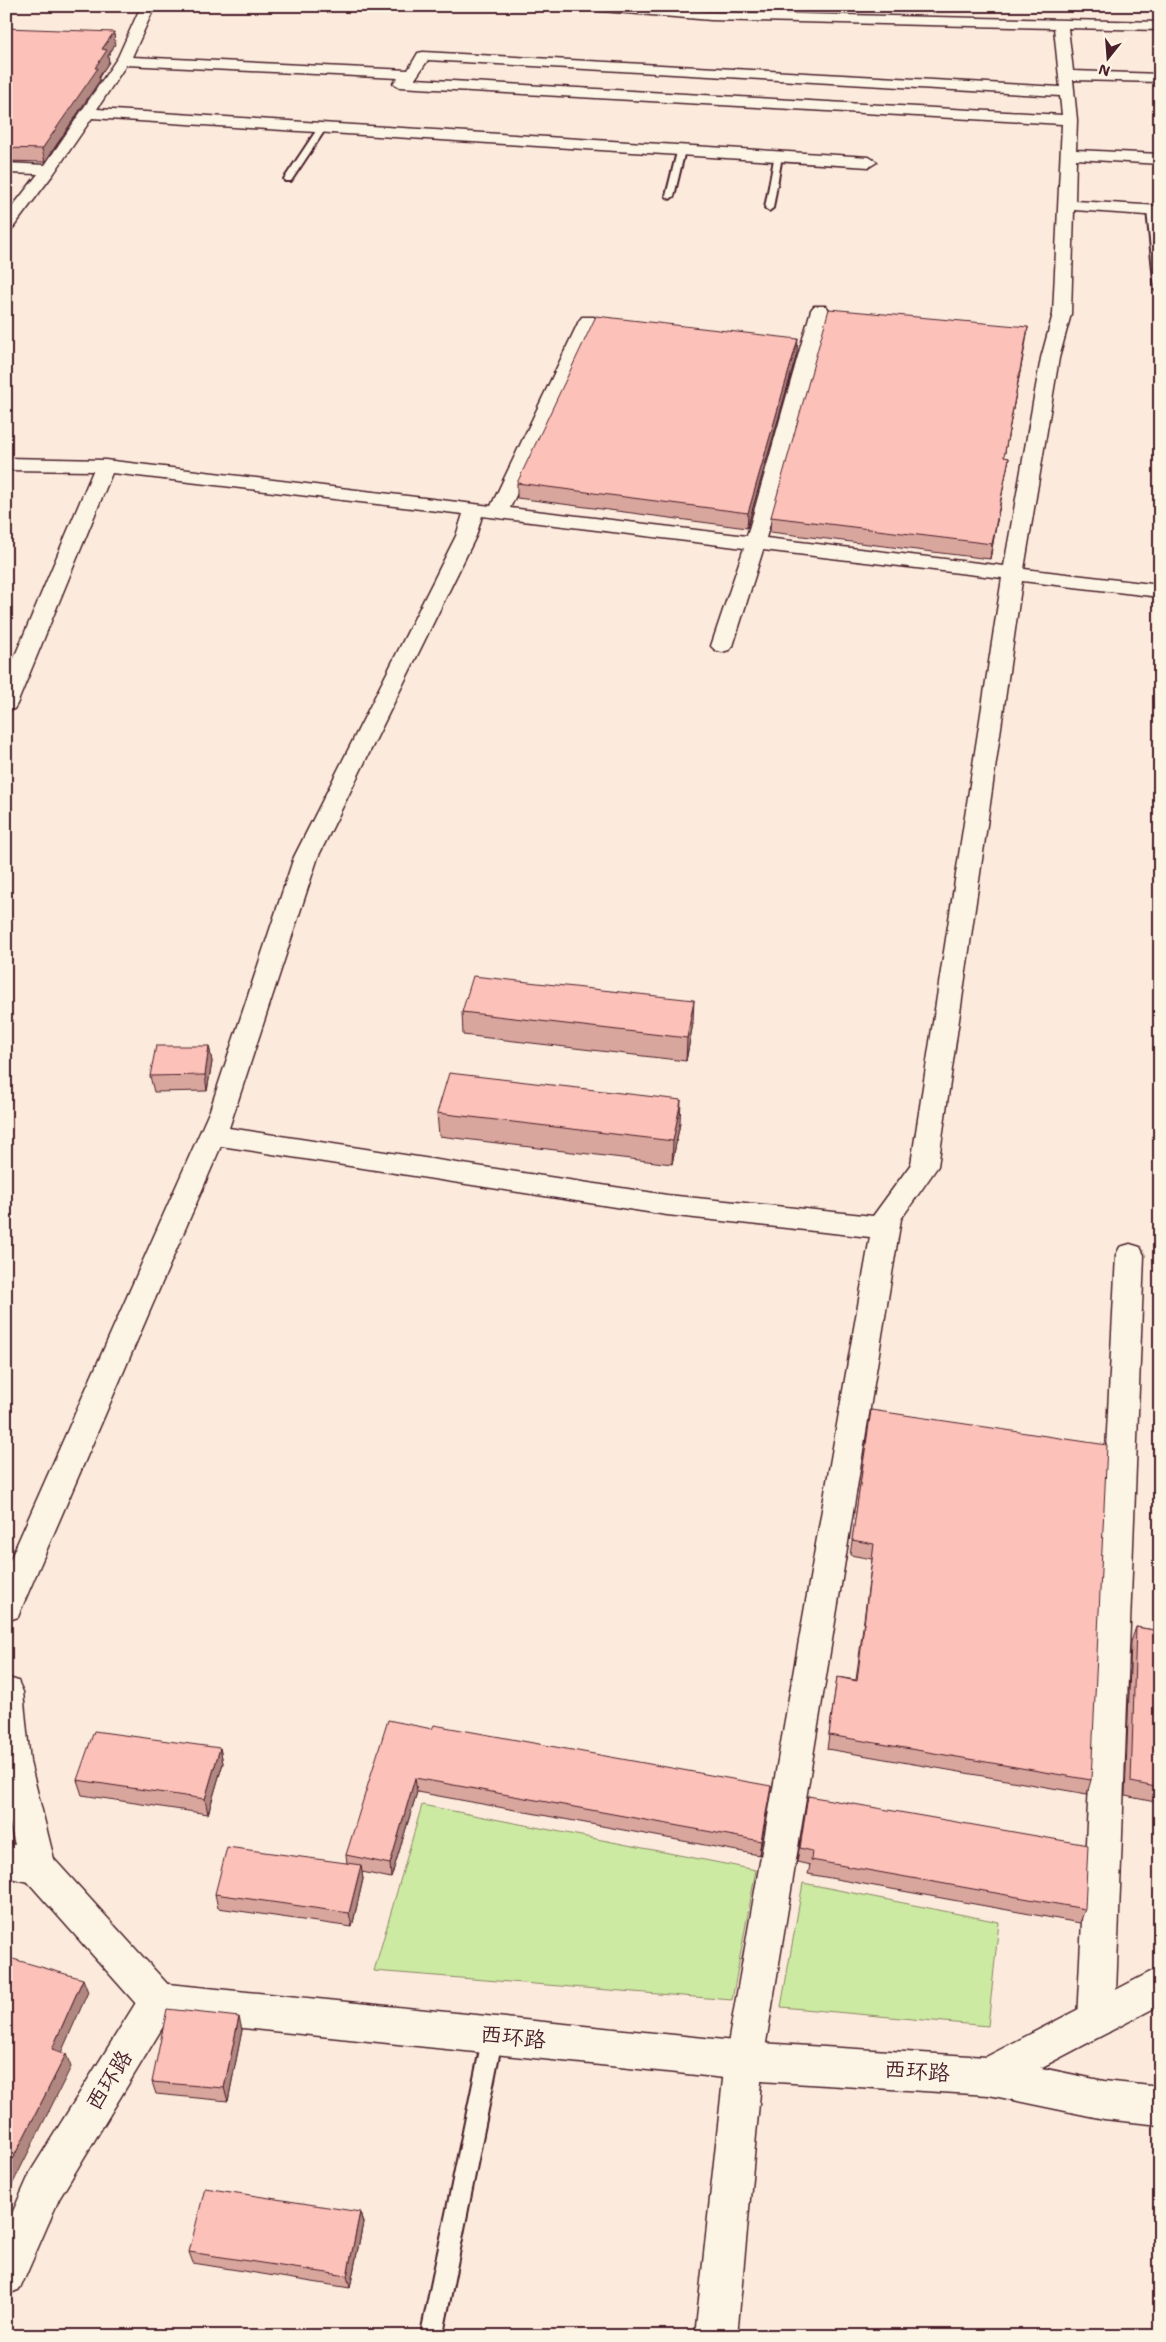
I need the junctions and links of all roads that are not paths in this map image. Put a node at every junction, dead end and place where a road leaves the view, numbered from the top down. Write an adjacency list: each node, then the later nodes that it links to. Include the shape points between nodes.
1 (148, 6): 6 (street)
2 (590, 6): 3 (street, via 711,16)
3 (1060, 24): 4 (street); 11 (street)
4 (1160, 26)
5 (116, 32): 6 (street)
6 (136, 33): 7 (street)
7 (123, 60): 8 (street); 13 (street)
8 (413, 74): 9 (street, via 423,56); 12 (street, via 400,83)
9 (757, 75): 11 (street); 12 (street)
10 (1160, 78): 11 (street)
11 (1066, 84): 14 (street)
12 (751, 102): 14 (street)
13 (87, 113): 15 (street); 22 (street)
14 (1070, 120): 17 (street)
15 (323, 127): 16 (street); 23 (lane)
16 (681, 150): 18 (street); 24 (lane)
17 (1069, 154): 19 (street); 25 (street)
18 (778, 156): 20 (street); 26 (lane)
19 (1160, 159)
20 (869, 162)
21 (6, 168): 22 (street)
22 (49, 170): 28 (street)
23 (288, 179)
24 (670, 196)
25 (1067, 205): 27 (street); 36 (street, via 1062,314 1050,358)
26 (769, 208)
27 (1155, 210): 29 (lane)
28 (6, 226)
29 (1160, 290)
30 (820, 310): 35 (street)
31 (588, 321): 34 (street)
32 (6, 464): 33 (street)
33 (105, 466): 34 (street); 39 (street)
34 (486, 511): 35 (street); 40 (street, via 466,536 306,857)
35 (755, 543): 36 (street); 38 (street)
36 (1013, 574): 37 (street); 41 (street, via 924,1166 887,1217)
37 (1160, 591)
38 (722, 646)
39 (6, 704)
40 (213, 1135): 41 (street, via 667,1205); 43 (street)
41 (885, 1228): 50 (street)
42 (1130, 1255): 48 (street)
43 (6, 1607)
44 (6, 1692): 45 (street)
45 (22, 1864): 47 (street)
46 (1160, 1985): 48 (street)
47 (158, 2001): 49 (street, 西环路); 53 (street, 西环路, via 45,2185)
48 (1096, 2019): 51 (street)
49 (494, 2035): 50 (street, 西环路); 54 (lane)
50 (744, 2060): 51 (street, 西环路); 55 (street)
51 (989, 2076): 52 (street, 西环路, via 1104,2100)
52 (1160, 2106)
53 (6, 2275)
54 (433, 2329)
55 (716, 2336)

